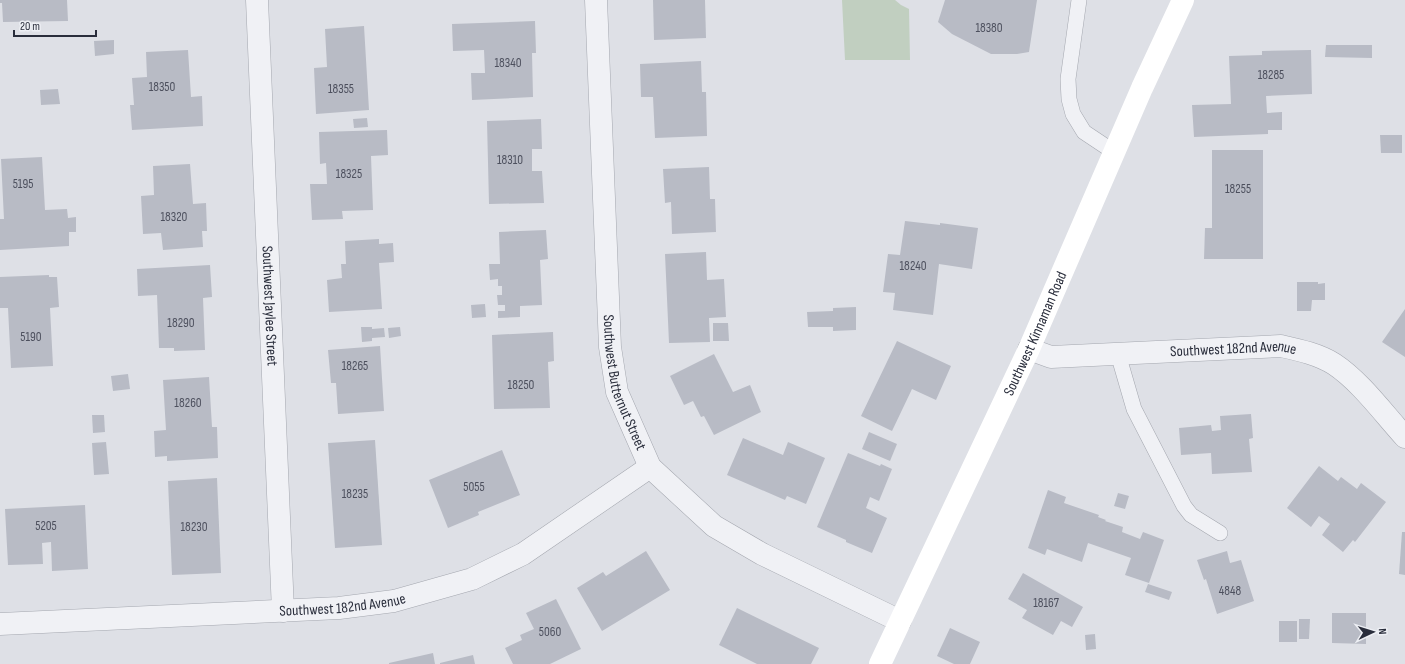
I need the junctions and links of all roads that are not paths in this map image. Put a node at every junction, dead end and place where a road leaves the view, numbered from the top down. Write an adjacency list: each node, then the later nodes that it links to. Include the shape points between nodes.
1 (257, 0): 11 (street, Southwest Jaylee Street)
2 (596, 0): 9 (street, Southwest Butternut Street, via 610,347 617,392)
3 (1079, 0): 5 (lane, via 1068,79 1070,104 1084,132)
4 (1183, 0): 5 (main road, Southwest Kinnaman Road)
5 (1114, 152): 6 (main road, Southwest Kinnaman Road)
6 (1029, 349): 7 (street, Southwest 182nd Avenue, via 1051,357); 12 (main road, Southwest Kinnaman Road)
7 (1118, 354): 8 (street, Southwest 182nd Avenue, via 1281,346 1309,353 1334,364 1355,382); 10 (lane, via 1134,409 1184,506 1191,515)
8 (1405, 437)
9 (650, 467): 11 (street, Southwest 182nd Avenue, via 523,554 472,579 394,601 339,608); 12 (street, Southwest Butternut Street, via 714,526 762,554)
10 (1220, 534)
11 (283, 611): 13 (street, Southwest 182nd Avenue)
12 (900, 621): 14 (main road, Southwest Kinnaman Road)
13 (0, 624)
14 (880, 664)

